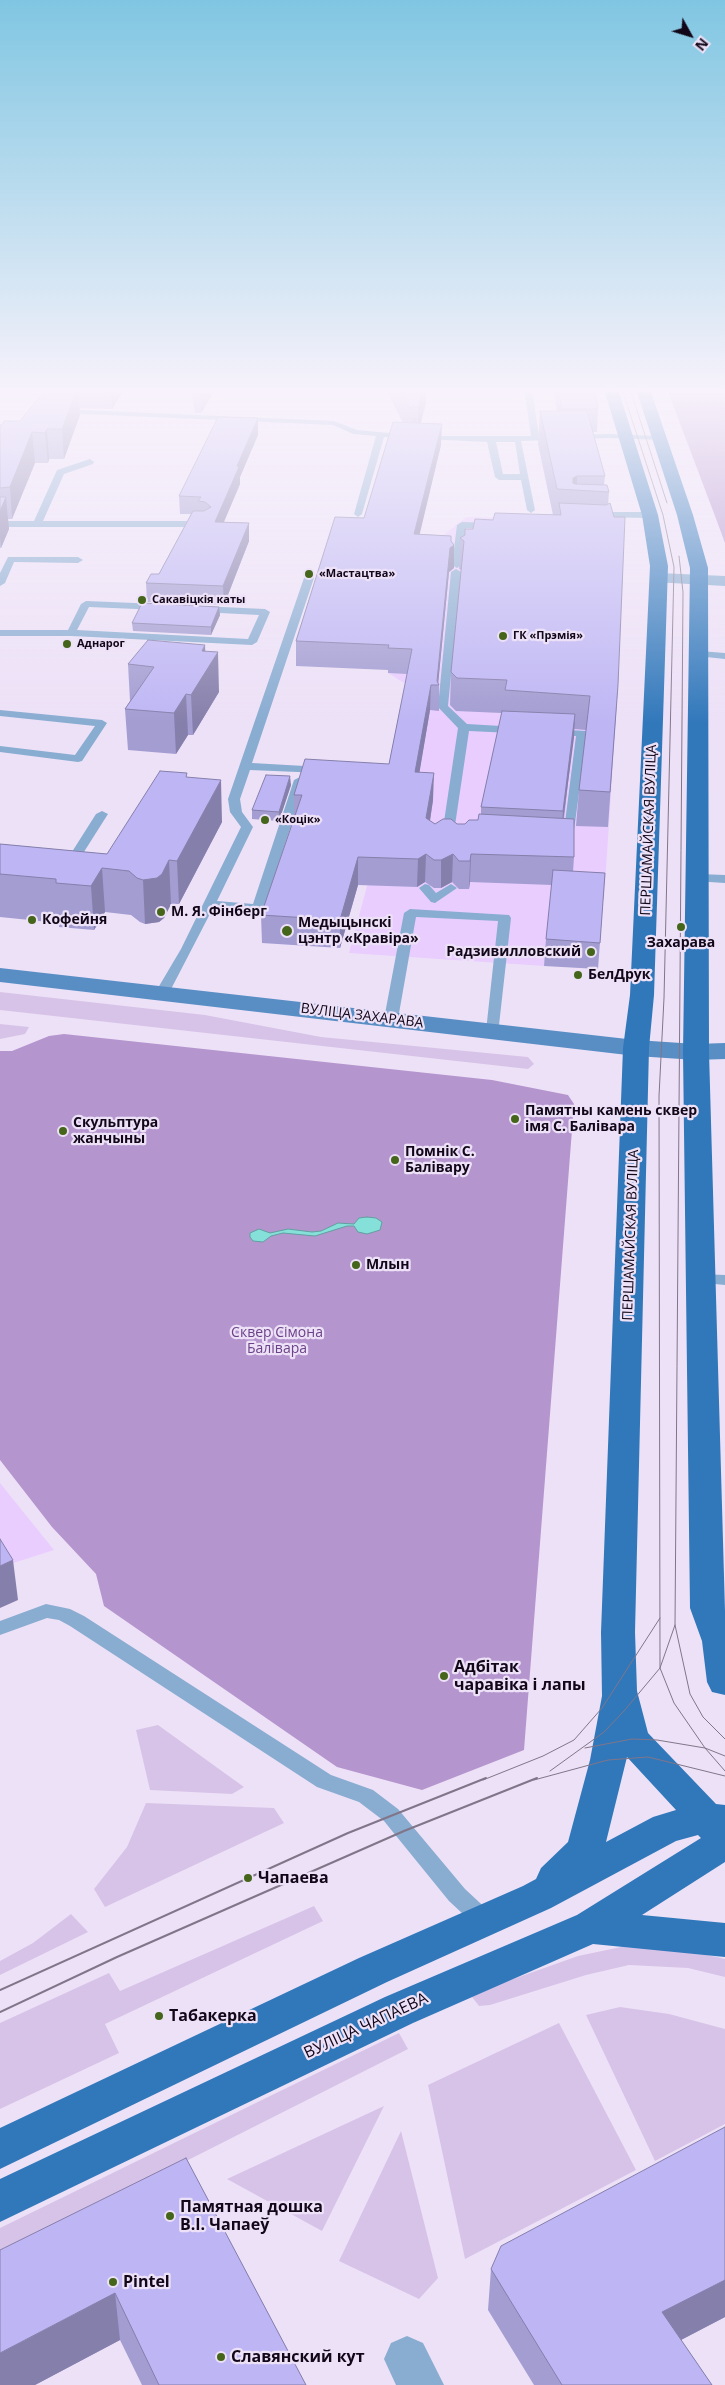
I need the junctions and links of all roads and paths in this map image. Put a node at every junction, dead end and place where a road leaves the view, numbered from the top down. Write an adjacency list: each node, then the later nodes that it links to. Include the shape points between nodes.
1 (47, 500): 11 (lane)
2 (362, 500): 7 (lane)
3 (529, 500): 6 (lane)
4 (646, 500): 9 (main road, ПЕРШАМАЙСКАЯ ВУЛІЦА)
5 (680, 500): 17 (main road)
6 (531, 510)
7 (358, 514)
8 (585, 515): 9 (lane)
9 (650, 515): 16 (main road, ПЕРШАМАЙСКАЯ ВУЛІЦА, via 660,566)
10 (0, 524): 11 (lane)
11 (37, 524): 12 (lane)
12 (205, 524)
13 (500, 527): 25 (lane, via 462,525 443,707)
14 (78, 560): 19 (lane, via 11,559)
15 (309, 578): 27 (lane)
16 (659, 578): 17 (street); 45 (main road, ПЕРШАМАЙСКАЯ ВУЛІЦА, via 642,995)
17 (700, 580): 18 (street); 22 (main road)
18 (725, 581)
19 (0, 583)
20 (0, 632): 21 (lane)
21 (71, 633): 21 (lane, via 252,642 264,612 86,604)
22 (700, 654): 23 (lane); 34 (main road)
23 (725, 656)
24 (0, 713): 26 (lane, via 102,723 78,759)
25 (464, 727): 31 (lane); 31 (lane, via 582,733 568,842)
26 (0, 749)
27 (246, 766): 28 (lane); 39 (lane, via 234,799 236,812 247,827)
28 (304, 769): 29 (lane); 39 (lane, via 258,908)
29 (332, 771)
30 (102, 814): 33 (lane, via 69,866)
31 (445, 838): 32 (lane)
32 (460, 847)
33 (59, 866)
34 (698, 878): 35 (lane); 46 (main road)
35 (725, 879)
36 (425, 888): 38 (lane)
37 (451, 888): 38 (lane)
38 (436, 899): 40 (lane)
39 (209, 904): 42 (lane)
40 (432, 914): 43 (lane, via 410,912); 44 (lane, via 505,918)
41 (0, 975): 42 (main road, ВУЛІЦА ЗАХАРАВА)
42 (162, 993): 43 (main road, ВУЛІЦА ЗАХАРАВА)
43 (391, 1019): 44 (main road, ВУЛІЦА ЗАХАРАВА)
44 (494, 1031): 45 (main road, ВУЛІЦА ЗАХАРАВА)
45 (636, 1048): 46 (main road, ВУЛІЦА ЗАХАРАВА); 51 (main road, ПЕРШАМАЙСКАЯ ВУЛІЦА, via 618,1632)
46 (711, 1051): 47 (main road)
47 (713, 1279): 49 (main road, via 707,1608)
48 (0, 1628): 54 (lane, via 46,1611 77,1621 324,1781 366,1796 391,1816 457,1895)
49 (722, 1646): 50 (main road)
50 (725, 1682)
51 (620, 1691): 52 (main road, ПЕРШАМАЙСКАЯ ВУЛІЦА, via 632,1739); 53 (main road, via 608,1760 585,1849)
52 (720, 1829): 53 (main road, via 666,1828); 55 (main road, ВУЛІЦА ЧАПАЕВА)
53 (538, 1897): 54 (main road)
54 (485, 1921): 57 (main road, via 373,1970)
55 (591, 1927): 56 (main road); 58 (main road, ВУЛІЦА ЧАПАЕВА, via 399,2010)
56 (725, 1940)
57 (0, 2149)
58 (0, 2201)

